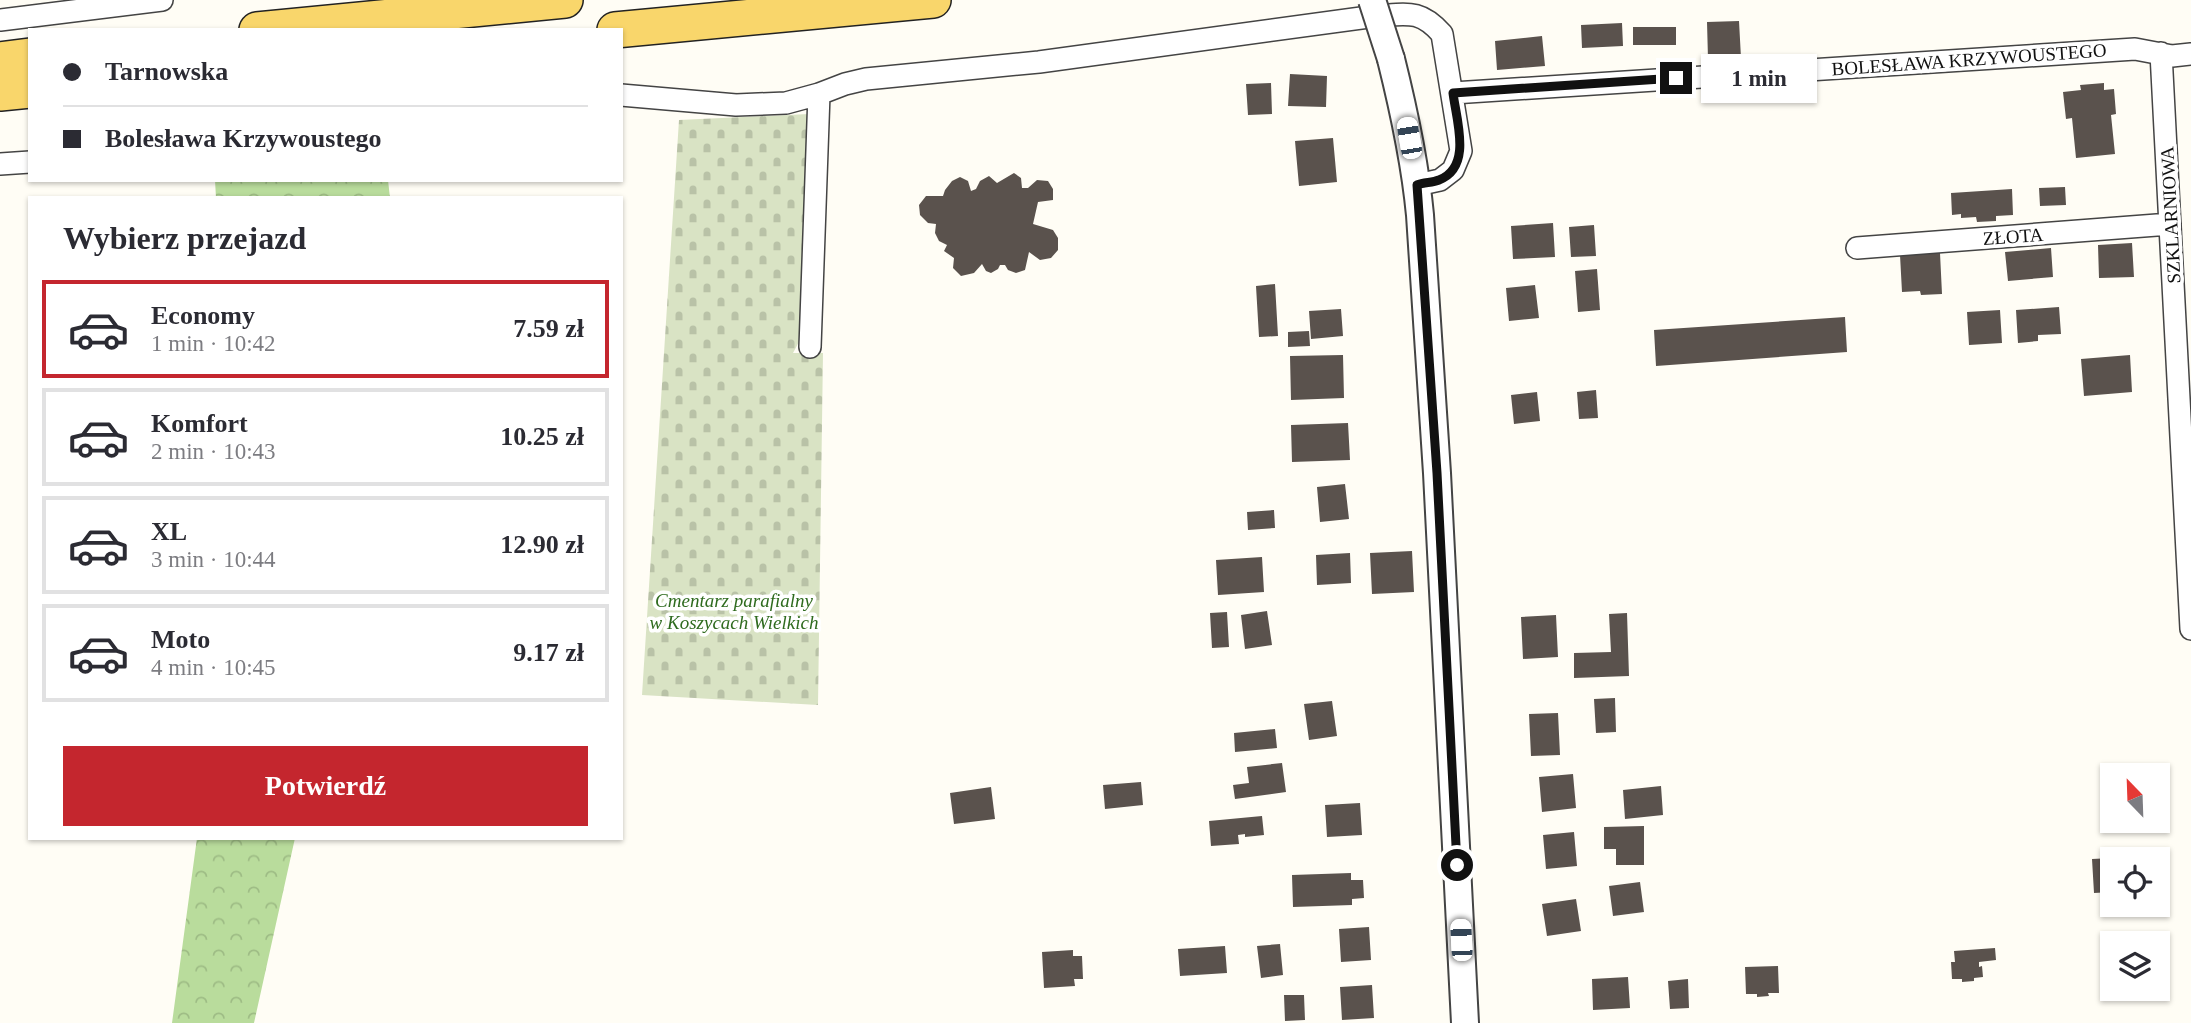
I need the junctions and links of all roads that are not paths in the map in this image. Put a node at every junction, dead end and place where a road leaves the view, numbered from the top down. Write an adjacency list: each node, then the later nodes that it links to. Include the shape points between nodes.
1 (162, 0): 5 (street)
2 (565, 0): 6 (main road)
3 (933, 0): 7 (main road)
4 (1373, 0): 19 (street, bridge, via 1405,115)
5 (0, 20)
6 (278, 28)
7 (623, 29)
8 (2161, 53): 9 (street, BOLESŁAWA KRZYWOUSTEGO); 14 (street, BOLESŁAWA KRZYWOUSTEGO, via 2135,48); 20 (street, SZKLARNIOWA)
9 (2191, 54)
10 (28, 57): 11 (main road)
11 (0, 60)
12 (28, 90): 13 (main road)
13 (0, 93)
14 (1453, 93): 15 (street, via 1442,34 1414,14 866,79); 19 (street, via 1461,151 1453,170 1440,180)
15 (819, 94): 16 (street, via 786,103 736,104); 22 (street)
16 (623, 95)
17 (28, 163): 18 (street)
18 (0, 164)
19 (1417, 185): 24 (street)
20 (2170, 224): 21 (street, ZŁOTA); 23 (street, SZKLARNIOWA)
21 (1857, 247)
22 (810, 347)
23 (2191, 629)
24 (1465, 1023)

